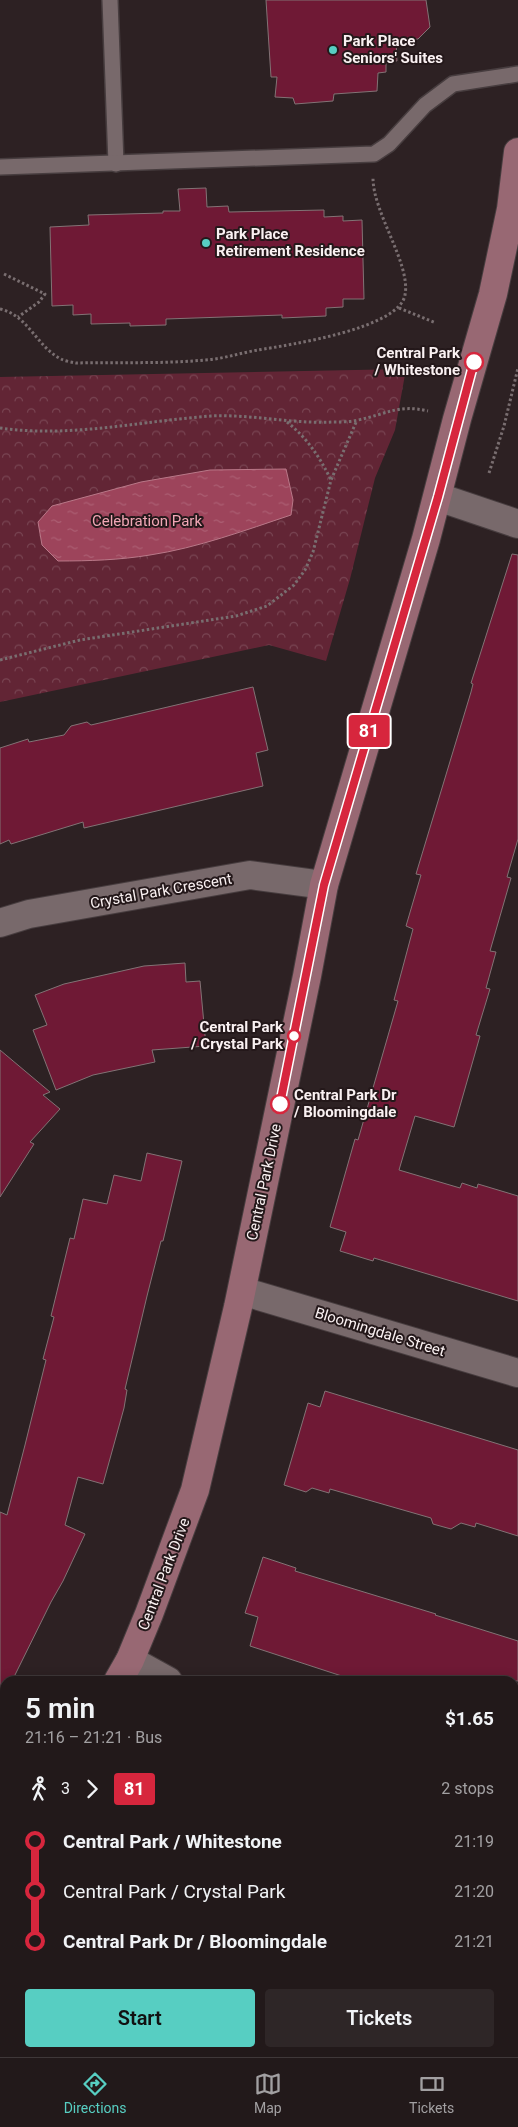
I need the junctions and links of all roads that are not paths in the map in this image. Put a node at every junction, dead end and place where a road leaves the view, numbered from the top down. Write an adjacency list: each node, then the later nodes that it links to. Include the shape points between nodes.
1 (110, 0): 4 (lane)
2 (518, 74): 4 (lane, via 453,84 425,105 389,144 374,154)
3 (518, 152): 6 (street, Central Park Drive, via 511,209 493,294)
4 (116, 164): 5 (lane)
5 (0, 166)
6 (438, 497): 7 (street); 8 (street, Central Park Drive)
7 (518, 524)
8 (324, 885): 9 (street, Crystal Park Crescent, via 250,875 29,914); 10 (street, Central Park Drive)
9 (0, 923)
10 (242, 1291): 11 (street, Bloomingdale Street); 12 (street, Central Park Drive, via 195,1490 166,1572)
11 (518, 1373)
12 (124, 1671): 13 (street)
13 (146, 1676)

